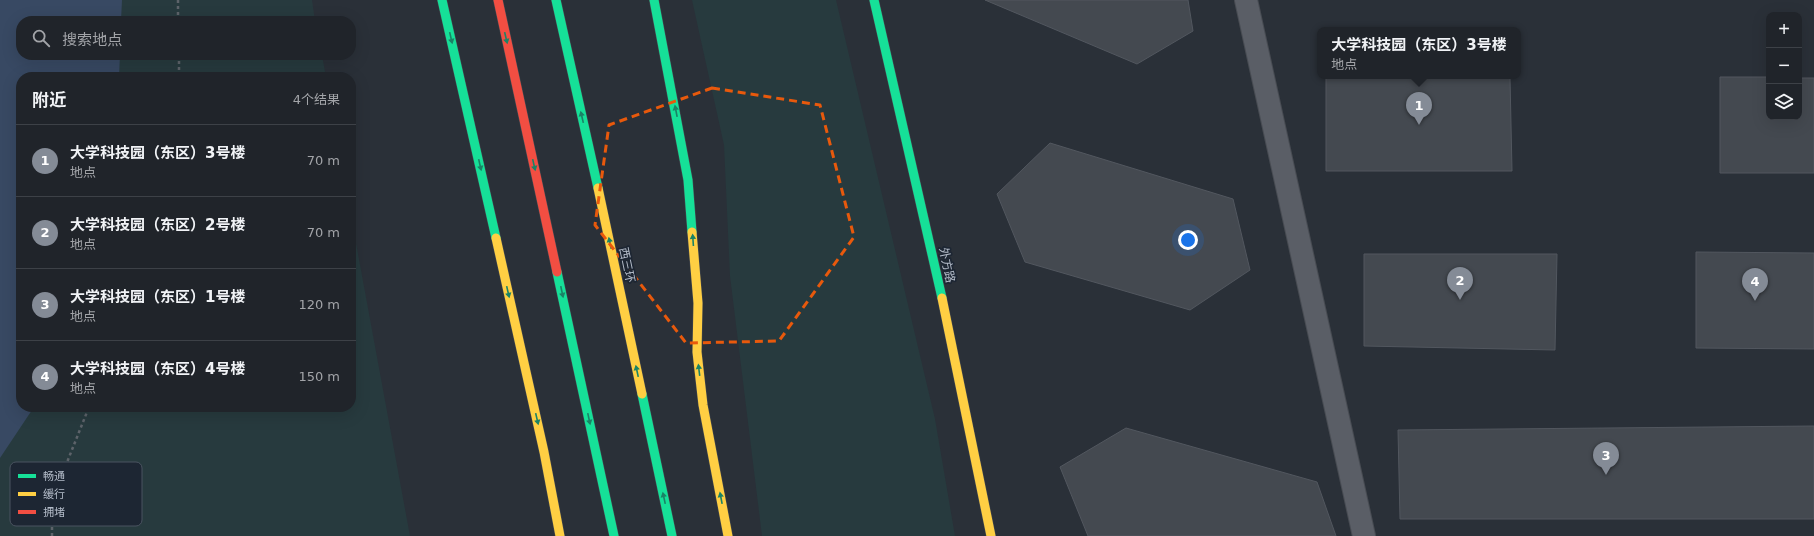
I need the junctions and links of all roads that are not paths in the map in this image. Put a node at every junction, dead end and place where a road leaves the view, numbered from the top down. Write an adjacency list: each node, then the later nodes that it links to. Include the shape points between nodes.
1 (442, 0): 7 (main road, one-way to 7, via 544,452)
2 (498, 0): 8 (main road, one-way to 8)
3 (556, 0): 9 (main road, 西三环, one-way to 3)
4 (654, 0): 10 (main road, one-way to 4, via 703,405 697,352 698,303 688,180)
5 (874, 0): 11 (main road, 外方路, via 934,261)
6 (1246, 0): 12 (street)
7 (560, 536)
8 (614, 536)
9 (672, 536)
10 (728, 536)
11 (991, 536)
12 (1364, 536)

